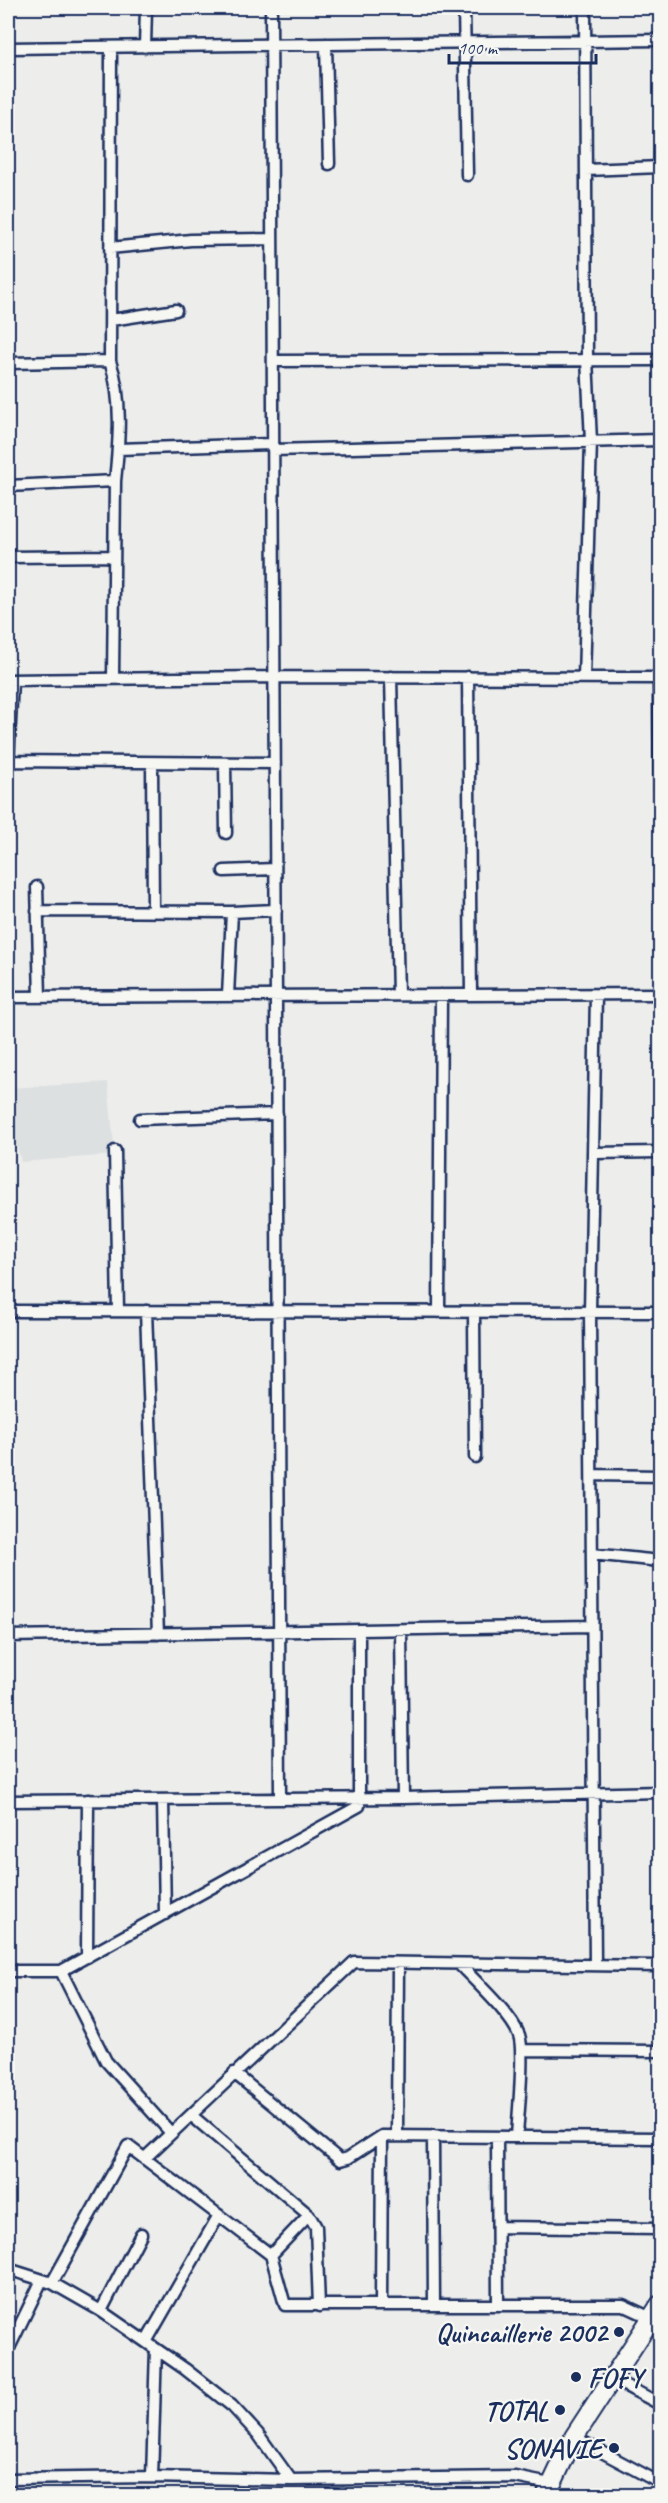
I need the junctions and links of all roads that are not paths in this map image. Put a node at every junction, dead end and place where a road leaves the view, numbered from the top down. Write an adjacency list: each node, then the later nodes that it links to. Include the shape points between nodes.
1 (146, 8): 11 (street)
2 (271, 8): 9 (street)
3 (464, 8): 7 (street)
4 (585, 8): 6 (street)
5 (660, 40): 6 (street)
6 (585, 41): 7 (street); 15 (street)
7 (465, 43): 8 (street); 16 (street)
8 (326, 44): 9 (street); 13 (street)
9 (271, 45): 11 (street); 17 (street)
10 (111, 47): 11 (street); 12 (street); 18 (street)
11 (146, 47)
12 (8, 48)
13 (329, 164)
14 (660, 167): 15 (street)
15 (586, 170): 21 (street)
16 (467, 175)
17 (272, 239): 18 (street, via 191,240); 24 (street)
18 (110, 248): 20 (street)
19 (176, 310): 20 (street)
20 (111, 320): 23 (street)
21 (588, 359): 22 (street); 24 (street); 27 (street)
22 (660, 360)
23 (110, 361): 25 (street); 29 (street, via 116,378)
24 (273, 361): 28 (street)
25 (8, 363)
26 (660, 440): 27 (street)
27 (591, 441): 28 (street); 37 (street)
28 (273, 447): 29 (street); 34 (street)
29 (118, 449): 30 (street)
30 (115, 482): 31 (street); 32 (street)
31 (8, 486)
32 (114, 556): 33 (street); 39 (street)
33 (8, 557)
34 (274, 677): 35 (street); 39 (street); 44 (street)
35 (391, 677): 36 (street); 57 (street)
36 (468, 677): 37 (street); 59 (street)
37 (584, 678): 38 (street)
38 (660, 678): 46 (street)
39 (113, 679): 40 (street)
40 (10, 680): 41 (street)
41 (8, 761): 42 (street); 45 (street)
42 (152, 762): 43 (street); 51 (street)
43 (225, 763): 44 (street); 47 (street)
44 (275, 763): 48 (street)
45 (8, 766)
46 (660, 800)
47 (226, 833)
48 (275, 869): 49 (street); 52 (street)
49 (225, 871)
50 (37, 886): 53 (street)
51 (153, 910): 53 (street); 54 (street)
52 (276, 910): 54 (street); 61 (street)
53 (37, 911): 63 (street)
54 (232, 912): 60 (street)
55 (596, 994): 56 (street); 59 (street); 68 (street)
56 (660, 994)
57 (398, 995): 58 (street); 61 (street)
58 (441, 995): 59 (street); 73 (street)
59 (471, 995)
60 (228, 996): 61 (street); 63 (street)
61 (276, 996): 64 (street)
62 (8, 997): 63 (street)
63 (40, 997)
64 (277, 1114): 65 (street); 72 (street)
65 (140, 1119)
66 (115, 1151): 70 (street)
67 (660, 1152): 68 (street)
68 (593, 1153): 75 (street)
69 (8, 1311): 70 (street)
70 (118, 1311): 71 (street)
71 (146, 1311): 72 (street); 86 (street)
72 (278, 1311): 73 (street); 85 (street)
73 (439, 1312): 74 (street)
74 (474, 1312): 75 (street); 77 (street)
75 (590, 1312): 76 (street); 78 (street)
76 (660, 1312)
77 (475, 1457)
78 (592, 1475): 79 (street); 80 (street)
79 (660, 1476)
80 (592, 1554): 81 (street); 82 (street)
81 (660, 1561)
82 (592, 1626): 83 (street); 89 (street)
83 (401, 1630): 84 (street); 90 (street)
84 (359, 1631): 85 (street); 92 (street)
85 (279, 1633): 86 (street); 91 (street)
86 (158, 1634): 87 (street)
87 (8, 1636)
88 (660, 1792): 89 (street)
89 (594, 1796): 90 (street); 100 (street)
90 (403, 1798): 92 (street)
91 (280, 1799): 92 (street); 94 (street)
92 (359, 1799): 96 (street, via 359,1806)
93 (88, 1800): 94 (street); 95 (street); 97 (street)
94 (163, 1800): 96 (street)
95 (8, 1801)
96 (165, 1914): 97 (street)
97 (87, 1956): 103 (street)
98 (398, 1963): 99 (street); 106 (street, via 354,1962); 110 (street)
99 (459, 1964): 100 (street); 104 (street, via 513,2024)
100 (595, 1965): 101 (street)
101 (660, 1966)
102 (8, 1971): 103 (street)
103 (61, 1971): 108 (street, via 106,2061)
104 (521, 2050): 105 (street); 113 (street)
105 (660, 2051)
106 (234, 2073): 107 (street); 109 (street, via 340,2160)
107 (190, 2115): 108 (street); 117 (street)
108 (171, 2133): 115 (street)
109 (382, 2136): 110 (street); 124 (street)
110 (397, 2136): 111 (street)
111 (433, 2136): 112 (street); 125 (street)
112 (497, 2137): 113 (street); 118 (street)
113 (517, 2137): 114 (street)
114 (660, 2138)
115 (145, 2158): 116 (street); 123 (street, via 128,2146)
116 (219, 2215): 121 (street); 130 (street)
117 (309, 2215): 121 (street); 127 (street, via 316,2227)
118 (498, 2227): 119 (street); 126 (street)
119 (660, 2229)
120 (141, 2234): 128 (street)
121 (272, 2255): 127 (street, via 285,2305)
122 (8, 2269): 123 (street)
123 (47, 2282): 128 (street); 132 (street)
124 (381, 2305): 125 (street); 127 (street)
125 (434, 2305): 126 (street)
126 (498, 2305): 129 (street, via 623,2305)
127 (319, 2306)
128 (101, 2312): 130 (street)
129 (658, 2315): 133 (main road)
130 (146, 2342): 131 (street)
131 (156, 2349): 136 (street); 138 (street, via 232,2406)
132 (8, 2350)
133 (611, 2378): 134 (street); 135 (main road)
134 (660, 2404)
135 (574, 2437): 139 (street); 140 (main road)
136 (152, 2477): 137 (street); 138 (street)
137 (8, 2479)
138 (291, 2480): 140 (street, via 515,2477)
139 (660, 2483)
140 (548, 2490)

